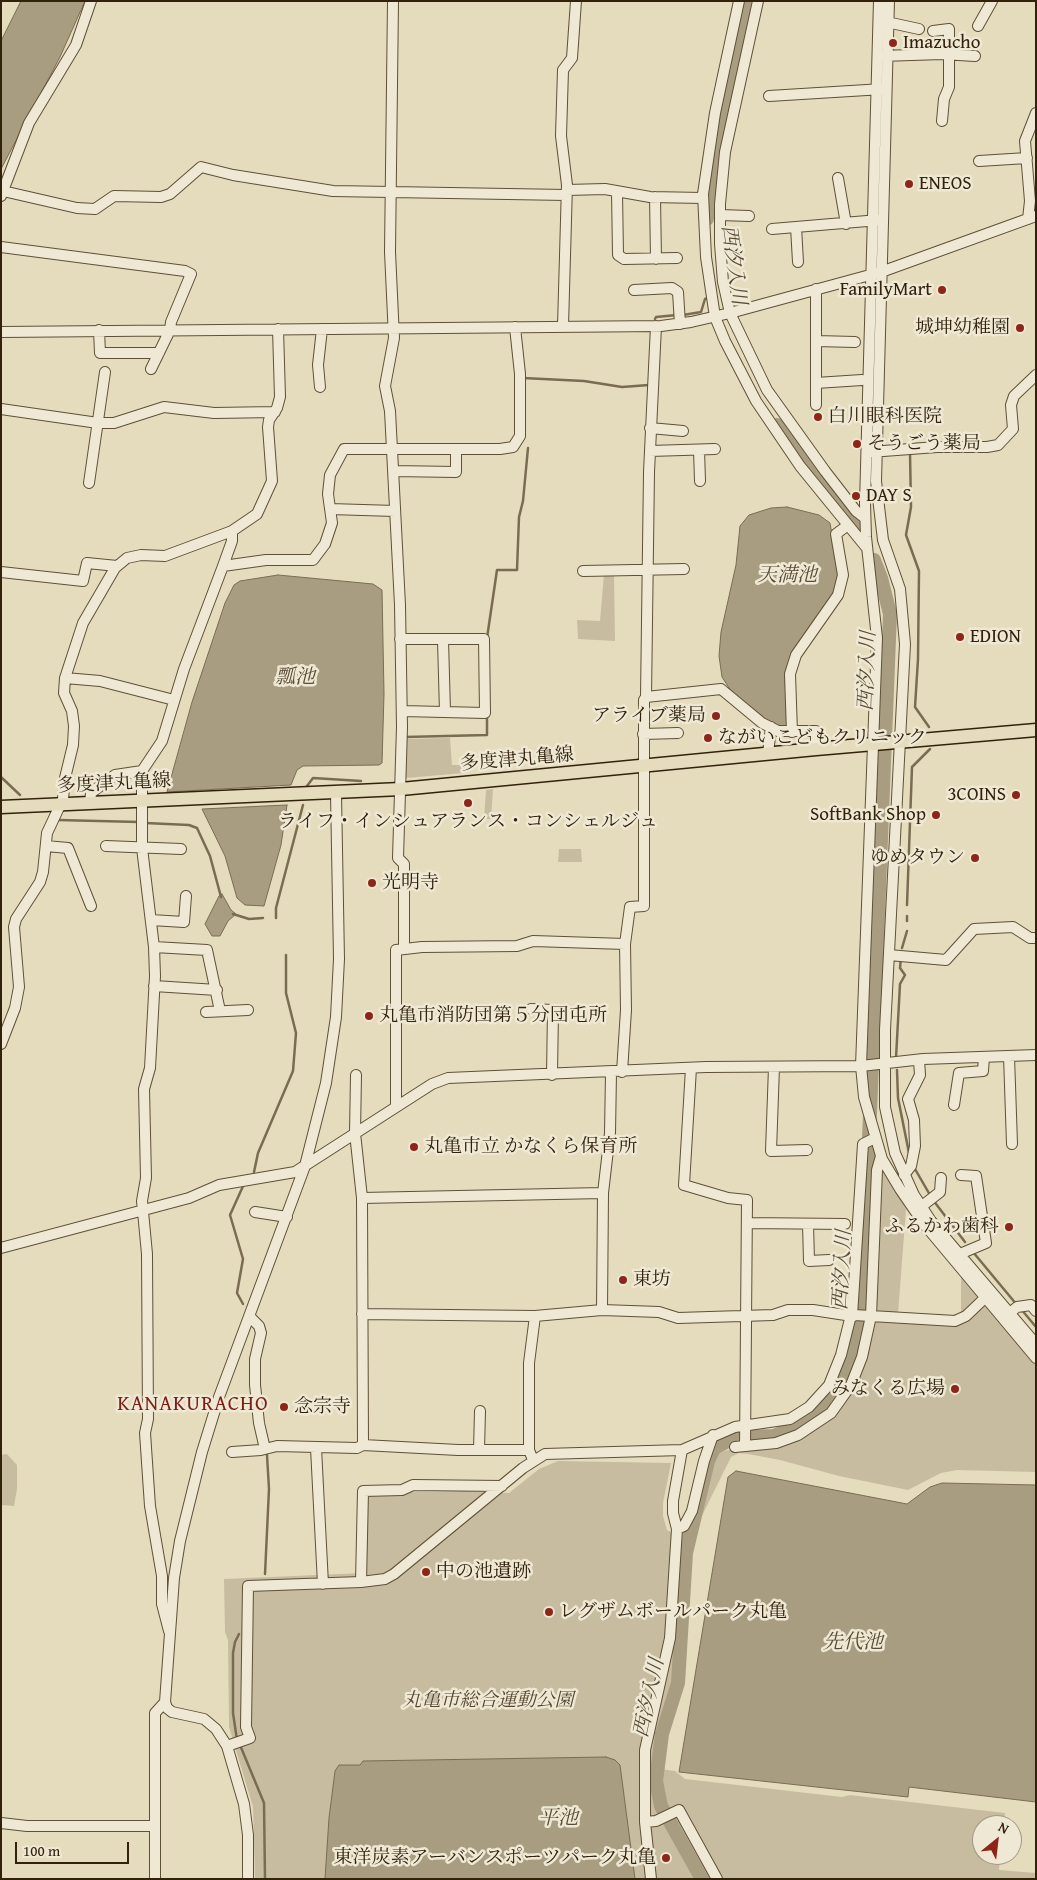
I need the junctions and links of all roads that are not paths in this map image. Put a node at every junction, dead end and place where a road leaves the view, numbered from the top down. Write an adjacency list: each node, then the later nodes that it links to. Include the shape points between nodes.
1 (91, 1): 25 (street, via 76,45 29,123)
2 (393, 1): 26 (street)
3 (576, 1): 23 (street, via 572,58 563,70 560,136 566,166)
4 (739, 1): 28 (street, via 715,113)
5 (758, 1): 29 (street, via 725,152)
6 (879, 1): 9 (street)
7 (889, 1): 9 (street)
8 (992, 1): 10 (street)
9 (883, 21): 11 (street); 14 (street)
10 (978, 26)
11 (919, 30)
12 (933, 31): 13 (street, via 949,30)
13 (949, 54): 14 (street); 15 (street); 19 (street, via 949,87 944,98)
14 (883, 56): 16 (street)
15 (975, 56)
16 (882, 89): 17 (street); 32 (street)
17 (769, 96)
18 (1036, 113): 20 (street, via 1025,141)
19 (942, 121)
20 (1027, 158): 21 (street); 31 (street)
21 (979, 161)
22 (838, 178): 33 (street)
23 (566, 192): 24 (street, via 605,189); 26 (street); 46 (street)
24 (618, 192): 27 (street); 37 (street, via 618,255 624,259)
25 (2, 193): 26 (street, via 95,209 114,196 161,197 170,194 201,167 333,191)
26 (391, 193): 49 (street)
27 (655, 196): 28 (street); 37 (street)
28 (703, 198): 44 (street, via 706,257)
29 (720, 215): 30 (street); 43 (street, via 723,282)
30 (749, 216)
31 (1032, 218): 40 (street)
32 (878, 220): 33 (street); 40 (street)
33 (846, 224): 34 (street)
34 (796, 227): 35 (street); 39 (street)
35 (772, 229)
36 (1, 247): 53 (street, via 185,271 191,274)
37 (656, 258): 38 (street)
38 (677, 258)
39 (798, 262)
40 (877, 273): 41 (street); 75 (street)
41 (816, 289): 43 (street); 55 (street)
42 (634, 290): 45 (street, via 672,288 678,292)
43 (730, 313): 44 (street); 81 (street, via 767,390 825,471 856,511)
44 (715, 317): 45 (street); 82 (street, via 756,401 800,466)
45 (680, 318): 47 (street)
46 (563, 326): 47 (street); 48 (street)
47 (656, 326): 68 (street)
48 (515, 327): 49 (street); 72 (street, via 520,374 520,436 517,443 500,449)
49 (394, 328): 51 (street); 71 (street, via 385,386 390,411)
50 (278, 329): 51 (street); 53 (street); 66 (street, via 280,397)
51 (322, 329): 63 (street, via 318,365)
52 (99, 330): 53 (street); 54 (street); 57 (street, via 100,353)
53 (170, 330): 57 (street)
54 (1, 332)
55 (816, 341): 56 (street); 62 (street)
56 (855, 342)
57 (159, 353): 58 (street)
58 (151, 369)
59 (105, 372): 67 (street)
60 (1036, 375): 75 (street, via 1014,396 1012,429 998,445)
61 (862, 380): 62 (street)
62 (816, 383): 64 (street)
63 (320, 387)
64 (816, 405)
65 (1, 410): 67 (street)
66 (275, 412): 67 (street, via 228,413 164,407 114,423); 83 (street, via 268,427 271,486 257,514)
67 (98, 423): 78 (street)
68 (650, 428): 69 (street); 74 (street)
69 (683, 431)
70 (715, 449): 73 (street)
71 (391, 450): 72 (street); 76 (street); 79 (street, via 344,449 330,475)
72 (456, 450): 76 (street, via 456,472)
73 (699, 450): 74 (street); 77 (street)
74 (650, 451): 88 (street)
75 (872, 452): 81 (street); 103 (street, via 883,540 900,589 904,622)
76 (393, 471): 80 (street)
77 (700, 481)
78 (89, 483)
79 (330, 508): 80 (street); 86 (street, via 332,523 325,544 313,560 266,560)
80 (395, 511): 91 (street)
81 (866, 518): 84 (street)
82 (848, 525): 84 (street); 100 (street, via 836,534 843,575 838,595 796,655 790,674)
83 (232, 531): 85 (street, via 165,556 127,558); 86 (street)
84 (867, 547): 103 (street)
85 (117, 566): 90 (street, via 87,563 83,581); 93 (street, via 83,623)
86 (223, 566): 95 (street)
87 (684, 569): 88 (street)
88 (647, 570): 89 (street); 94 (street)
89 (583, 571)
90 (1, 572)
91 (400, 638): 92 (street); 96 (street)
92 (443, 640): 97 (street); 97 (street, via 484,639 485,712)
93 (65, 678): 95 (street, via 100,681); 112 (street, via 64,693 73,719 73,745)
94 (646, 697): 98 (street, via 721,689); 102 (street)
95 (174, 700): 107 (street, via 162,741)
96 (402, 711): 97 (street); 108 (street)
97 (445, 712)
98 (771, 727): 100 (street); 105 (street)
99 (1036, 730): 103 (main road, 多度津丸亀線)
100 (792, 732): 104 (street, via 816,731)
101 (678, 733): 102 (street)
102 (644, 734): 106 (street)
103 (887, 743): 104 (main road, 多度津丸亀線); 125 (street); 138 (street)
104 (816, 748): 105 (main road, 多度津丸亀線)
105 (768, 754): 106 (main road, 多度津丸亀線)
106 (644, 767): 108 (main road, 多度津丸亀線); 122 (street, via 644,906 630,907)
107 (142, 771): 110 (street); 111 (street, via 115,775 91,793)
108 (401, 789): 109 (main road, 多度津丸亀線); 124 (street, via 398,858 404,864)
109 (336, 794): 110 (main road, 多度津丸亀線); 152 (street, via 340,932 336,1010 326,1083)
110 (142, 801): 111 (main road, 多度津丸亀線); 116 (street)
111 (90, 803): 112 (main road, 多度津丸亀線)
112 (60, 806): 113 (main road, 多度津丸亀線); 114 (street, via 47,834)
113 (1, 807)
114 (46, 846): 119 (street, via 68,848); 132 (street, via 40,882 14,927 19,987 15,1008)
115 (106, 846): 116 (street)
116 (142, 848): 117 (street); 120 (street)
117 (182, 848)
118 (186, 896): 120 (street, via 184,922)
119 (91, 906)
120 (150, 920): 123 (street)
121 (1036, 938): 125 (street, via 1030,938 1013,927 974,929 946,960)
122 (626, 944): 124 (street, via 533,942 517,946); 141 (street)
123 (154, 947): 126 (street); 127 (street, via 207,950)
124 (404, 948): 145 (street, via 394,954)
125 (889, 955): 137 (street)
126 (154, 986): 127 (street); 159 (street, via 150,1068 144,1089 146,1178)
127 (217, 990): 130 (street)
128 (531, 1009): 144 (street, via 552,1010)
129 (248, 1010): 130 (street)
130 (220, 1011): 131 (street)
131 (206, 1012)
132 (1, 1044)
133 (1036, 1055): 134 (street)
134 (1009, 1056): 135 (street); 149 (street)
135 (984, 1057): 136 (street); 146 (street, via 983,1071 959,1073)
136 (919, 1060): 137 (street); 153 (street, via 920,1075 908,1099 914,1120 915,1146 911,1166)
137 (882, 1064): 138 (street); 153 (street, via 889,1127)
138 (865, 1066): 139 (street); 148 (street, via 867,1113)
139 (774, 1067): 140 (street); 150 (street, via 771,1151)
140 (691, 1068): 141 (street); 162 (street, via 684,1185 747,1200)
141 (622, 1072): 142 (street)
142 (611, 1073): 144 (street); 156 (street, via 610,1133)
143 (356, 1075): 147 (street)
144 (552, 1075): 145 (street, via 448,1078)
145 (396, 1106): 147 (street)
146 (954, 1106)
147 (355, 1133): 152 (street); 157 (street)
148 (875, 1138): 151 (street); 175 (street, via 863,1144)
149 (1012, 1144)
150 (807, 1150)
151 (880, 1154): 166 (street, via 904,1196); 176 (street)
152 (305, 1166): 159 (street, via 296,1172 219,1185 189,1198); 161 (street)
153 (904, 1175): 158 (street)
154 (961, 1175): 166 (street, via 976,1176 986,1243)
155 (941, 1178): 158 (street, via 940,1192)
156 (602, 1193): 157 (street); 169 (street)
157 (362, 1198): 172 (street)
158 (922, 1206): 166 (street)
159 (142, 1210): 165 (street); 195 (street, via 147,1254 148,1419 144,1433 150,1506 162,1576 162,1604)
160 (255, 1212): 161 (street)
161 (288, 1216): 177 (street)
162 (746, 1223): 163 (street); 173 (street)
163 (808, 1224): 164 (street); 167 (street, via 809,1261)
164 (845, 1224)
165 (1, 1248)
166 (955, 1255): 168 (street)
167 (829, 1260)
168 (988, 1296): 171 (street); 176 (street, via 955,1322)
169 (602, 1310): 173 (street, via 659,1312 678,1318); 174 (street)
170 (1036, 1311): 171 (street, via 1031,1305)
171 (1013, 1312): 178 (street); 179 (street)
172 (362, 1314): 174 (street); 183 (street)
173 (746, 1315): 175 (street, via 813,1310); 181 (street)
174 (535, 1316): 187 (street, via 529,1363)
175 (854, 1316): 176 (street); 181 (street, via 834,1374 816,1400 790,1419)
176 (871, 1316): 181 (street, via 862,1357 851,1385 830,1413 812,1427 784,1441 740,1446)
177 (250, 1317): 185 (street, via 261,1333 255,1359 255,1385); 195 (street, via 219,1397 200,1462 180,1541)
178 (1036, 1344)
179 (1036, 1358)
180 (480, 1411): 186 (street)
181 (745, 1428): 182 (street)
182 (713, 1435): 188 (street); 192 (street, via 692,1511 684,1526)
183 (363, 1445): 184 (street, via 356,1448); 186 (street)
184 (316, 1448): 185 (street, via 277,1446); 194 (street)
185 (265, 1449): 189 (street)
186 (479, 1450): 187 (street)
187 (529, 1450): 190 (street)
188 (682, 1450): 190 (street, via 552,1452); 192 (street, via 672,1513)
189 (232, 1452)
190 (534, 1460): 191 (street)
191 (502, 1486): 193 (street, via 394,1574 375,1582); 193 (street, via 412,1485 402,1490 362,1491)
192 (677, 1529): 198 (street, via 670,1638 645,1750)
193 (361, 1582): 194 (street)
194 (323, 1584): 197 (street, via 248,1586 246,1726 250,1738)
195 (169, 1631): 196 (street)
196 (165, 1702): 197 (street, via 172,1712 204,1719 216,1729); 200 (street, via 155,1713)
197 (227, 1746): 202 (street, via 244,1804)
198 (645, 1822): 203 (street); 204 (street, via 656,1821 679,1810)
199 (1, 1824): 200 (street)
200 (154, 1826): 201 (street)
201 (155, 1879)
202 (248, 1879)
203 (651, 1879)
204 (717, 1879)

